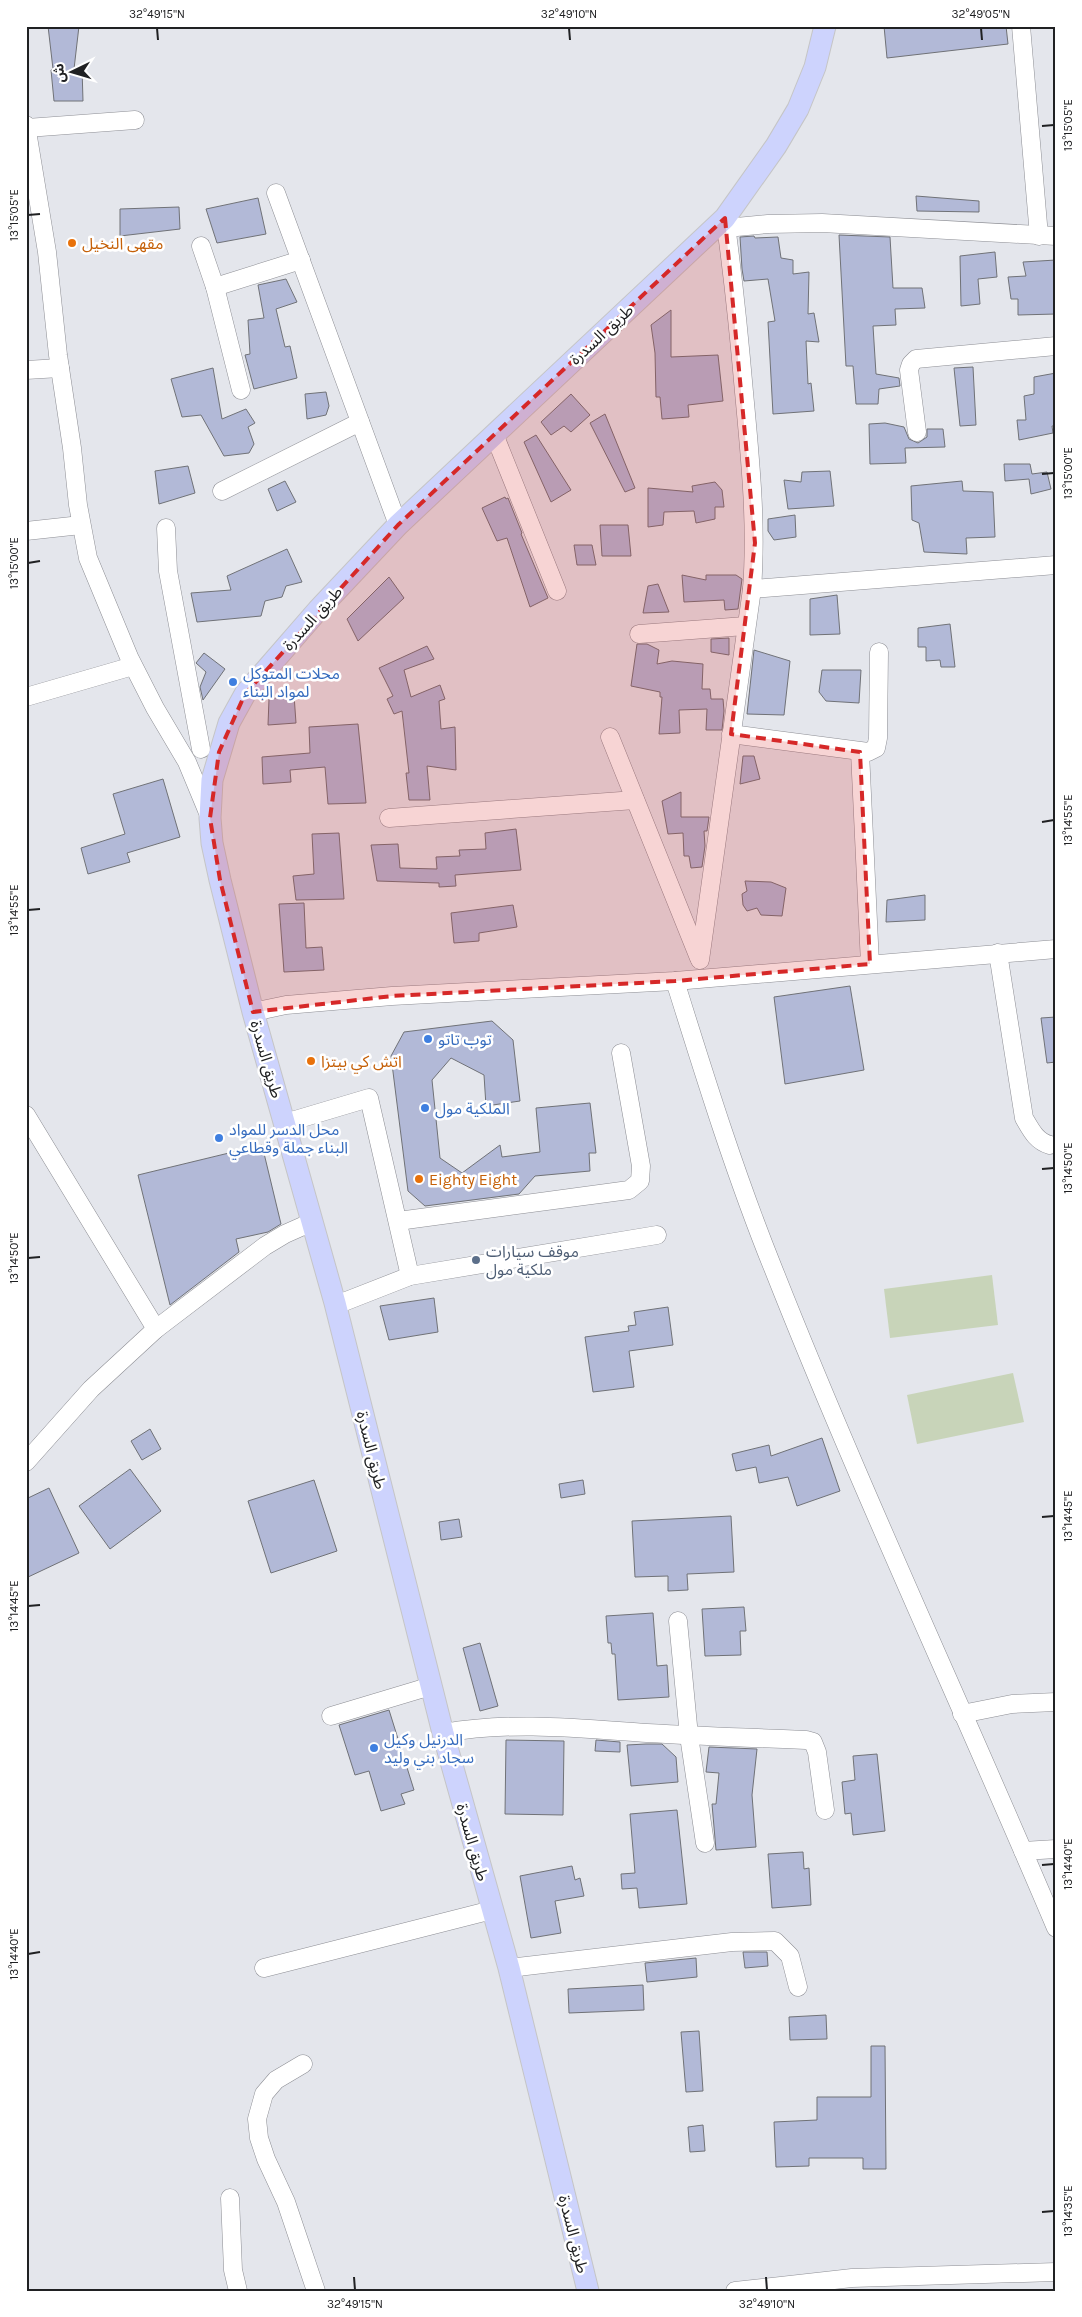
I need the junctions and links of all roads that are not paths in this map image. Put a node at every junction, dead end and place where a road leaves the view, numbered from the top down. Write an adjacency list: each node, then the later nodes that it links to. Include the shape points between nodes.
1 (825, 26): 6 (main road, طريق السدرة, via 815,67 798,109)
2 (1021, 26): 7 (street)
3 (135, 120): 4 (street)
4 (27, 127): 12 (street, via 47,252)
5 (276, 193): 9 (street)
6 (726, 223): 7 (street, via 822,223); 17 (main road, طريق السدرة); 24 (street, via 751,464 755,544)
7 (1047, 236)
8 (201, 246): 10 (street)
9 (301, 260): 10 (street); 15 (street)
10 (215, 287): 14 (street)
11 (1056, 346): 16 (street, via 916,359 909,370)
12 (60, 368): 13 (street); 19 (street)
13 (26, 370)
14 (241, 390)
15 (360, 422): 18 (street); 20 (street)
16 (917, 432)
17 (494, 434): 20 (main road, طريق السدرة); 25 (street)
18 (222, 491)
19 (81, 525): 22 (street); 29 (street, via 106,607)
20 (398, 525): 31 (main road, طريق السدرة, via 245,694)
21 (166, 528): 35 (street, via 168,570)
22 (26, 531)
23 (1056, 565): 24 (street)
24 (752, 589): 26 (street)
25 (557, 591)
26 (745, 626): 27 (street); 32 (street)
27 (639, 634)
28 (879, 652): 36 (street, via 878,738 876,748)
29 (133, 666): 30 (street); 33 (street)
30 (26, 697)
31 (229, 723): 35 (street, via 212,743); 38 (main road, طريق السدرة, via 212,780)
32 (731, 734): 36 (street); 42 (street)
33 (172, 736): 35 (street); 38 (street, via 187,762)
34 (610, 738): 37 (street)
35 (201, 749)
36 (860, 752): 43 (street)
37 (635, 800): 39 (street); 42 (street)
38 (210, 818): 46 (main road, طريق السدرة, via 220,880)
39 (389, 818)
40 (1056, 948): 41 (street)
41 (998, 953): 43 (street); 50 (street, via 1024,1118 1035,1136)
42 (700, 960): 44 (street)
43 (870, 964): 44 (street)
44 (705, 978): 45 (street)
45 (675, 981): 46 (street, via 392,996 286,1005); 61 (street, via 715,1108 772,1267)
46 (253, 1012): 49 (main road, طريق السدرة)
47 (621, 1053): 51 (street, via 641,1166 640,1181 634,1186 628,1190)
48 (26, 1115): 56 (street)
49 (285, 1123): 51 (street, via 369,1098); 52 (main road, طريق السدرة)
50 (1050, 1145)
51 (398, 1221): 54 (street)
52 (312, 1222): 55 (main road, طريق السدرة); 56 (street, via 265,1246)
53 (657, 1235): 54 (street)
54 (410, 1276): 55 (street)
55 (336, 1305): 59 (main road, طريق السدرة)
56 (156, 1329): 57 (street, via 91,1389)
57 (26, 1462)
58 (678, 1621): 64 (street)
59 (431, 1686): 62 (street); 63 (main road, طريق السدرة)
60 (1056, 1702): 61 (street, via 1012,1704)
61 (962, 1714): 68 (street)
62 (331, 1716)
63 (443, 1732): 64 (street, via 523,1725); 69 (main road, طريق السدرة)
64 (689, 1736): 65 (street, via 813,1742); 66 (street)
65 (825, 1810)
66 (705, 1843)
67 (1056, 1849): 68 (street)
68 (1023, 1851): 70 (street)
69 (492, 1910): 71 (street); 72 (main road, طريق السدرة)
70 (1056, 1928)
71 (264, 1968)
72 (509, 1968): 73 (street, via 732,1942 775,1941 790,1956); 79 (main road, طريق السدرة)
73 (798, 1987)
74 (304, 2064): 78 (street, via 276,2080 264,2094 257,2119 263,2152 286,2202)
75 (230, 2198): 77 (street, via 233,2270)
76 (1056, 2272): 80 (street, via 852,2278)
77 (238, 2291)
78 (316, 2291)
79 (588, 2291)
80 (735, 2291)

